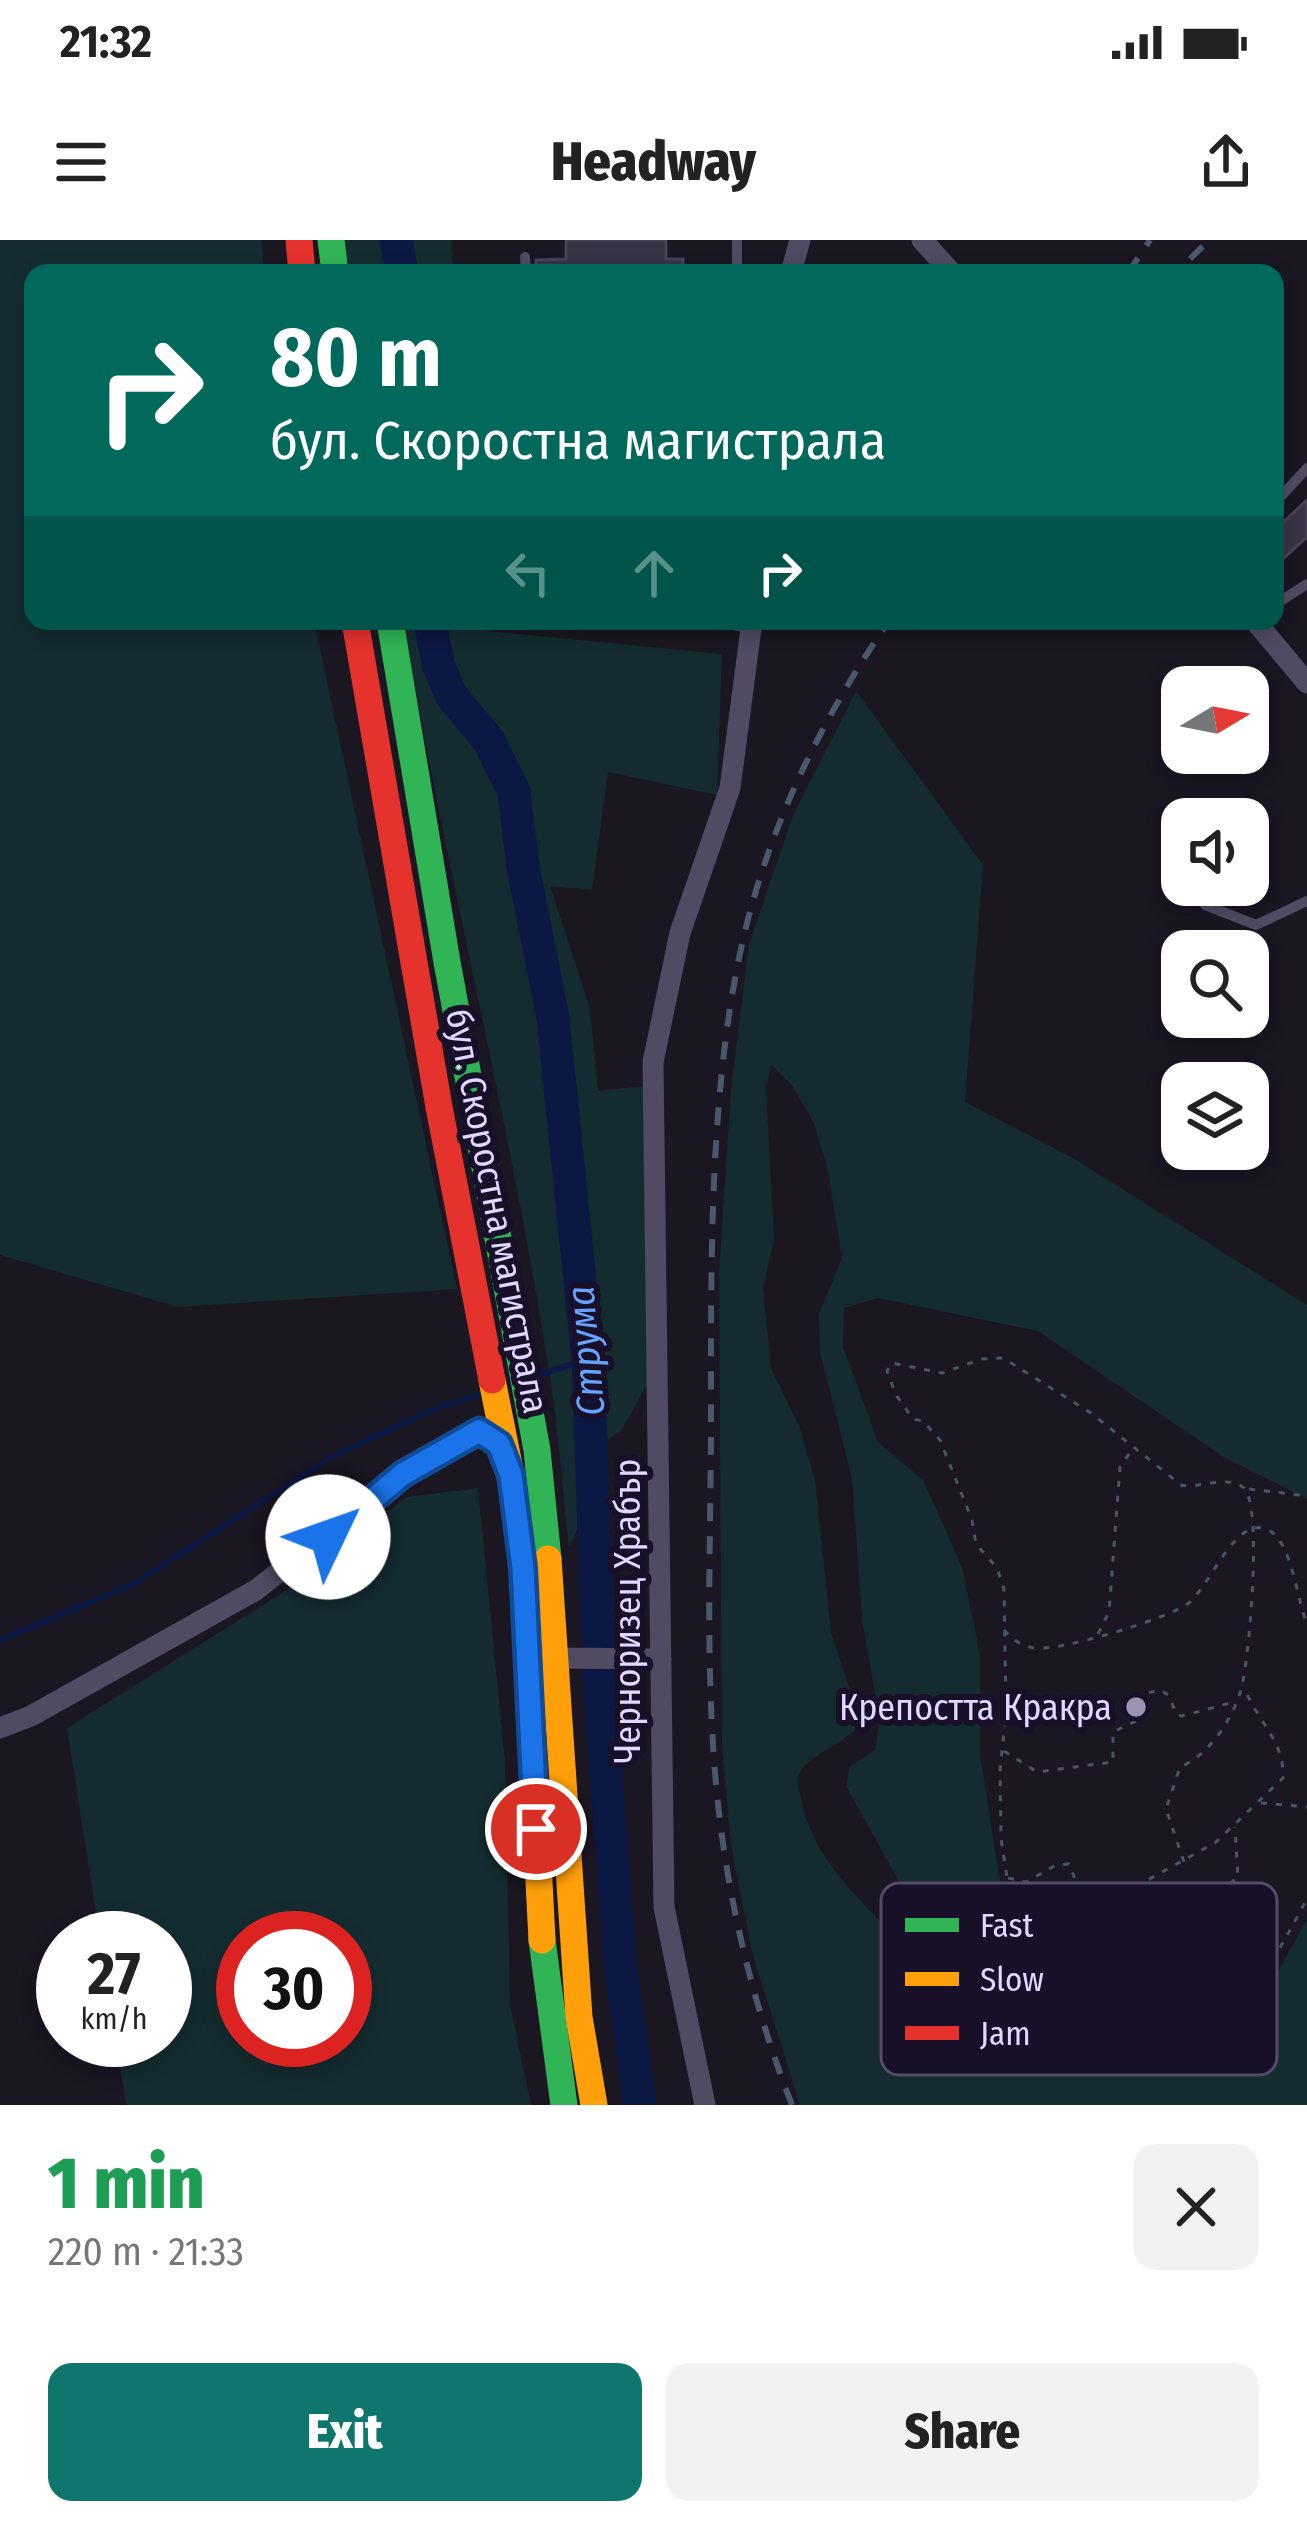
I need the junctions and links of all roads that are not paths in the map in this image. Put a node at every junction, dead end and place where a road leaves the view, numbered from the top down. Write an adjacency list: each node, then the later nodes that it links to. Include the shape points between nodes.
1 (922, 240): 4 (street)
2 (525, 257): 3 (lane)
3 (525, 264)
4 (944, 264)
5 (1307, 468): 6 (lane)
6 (1284, 493)
7 (358, 630): 14 (highway, бул. Скоростна магистрала)
8 (392, 630): 17 (highway, бул. Скоростна магистрала, via 530,1402)
9 (751, 630): 18 (street, Черноризец Храбър, via 730,788 680,933 653,1062)
10 (1263, 630): 11 (street)
11 (1307, 683)
12 (1307, 902): 13 (lane, via 1256,925)
13 (1208, 906)
14 (471, 1265): 15 (highway, via 490,1405); 16 (highway, бул. Скоростна магистрала)
15 (479, 1431): 16 (highway, via 499,1444); 19 (street, via 403,1474 256,1589)
16 (511, 1475): 20 (highway, бул. Скоростна магистрала, via 540,1915)
17 (565, 1657): 18 (street); 21 (highway, бул. Скоростна магистрала, via 579,2017)
18 (652, 1658): 22 (street, Черноризец Храбър, via 664,1906)
19 (0, 1728)
20 (565, 2105)
21 (594, 2105)
22 (705, 2105)

